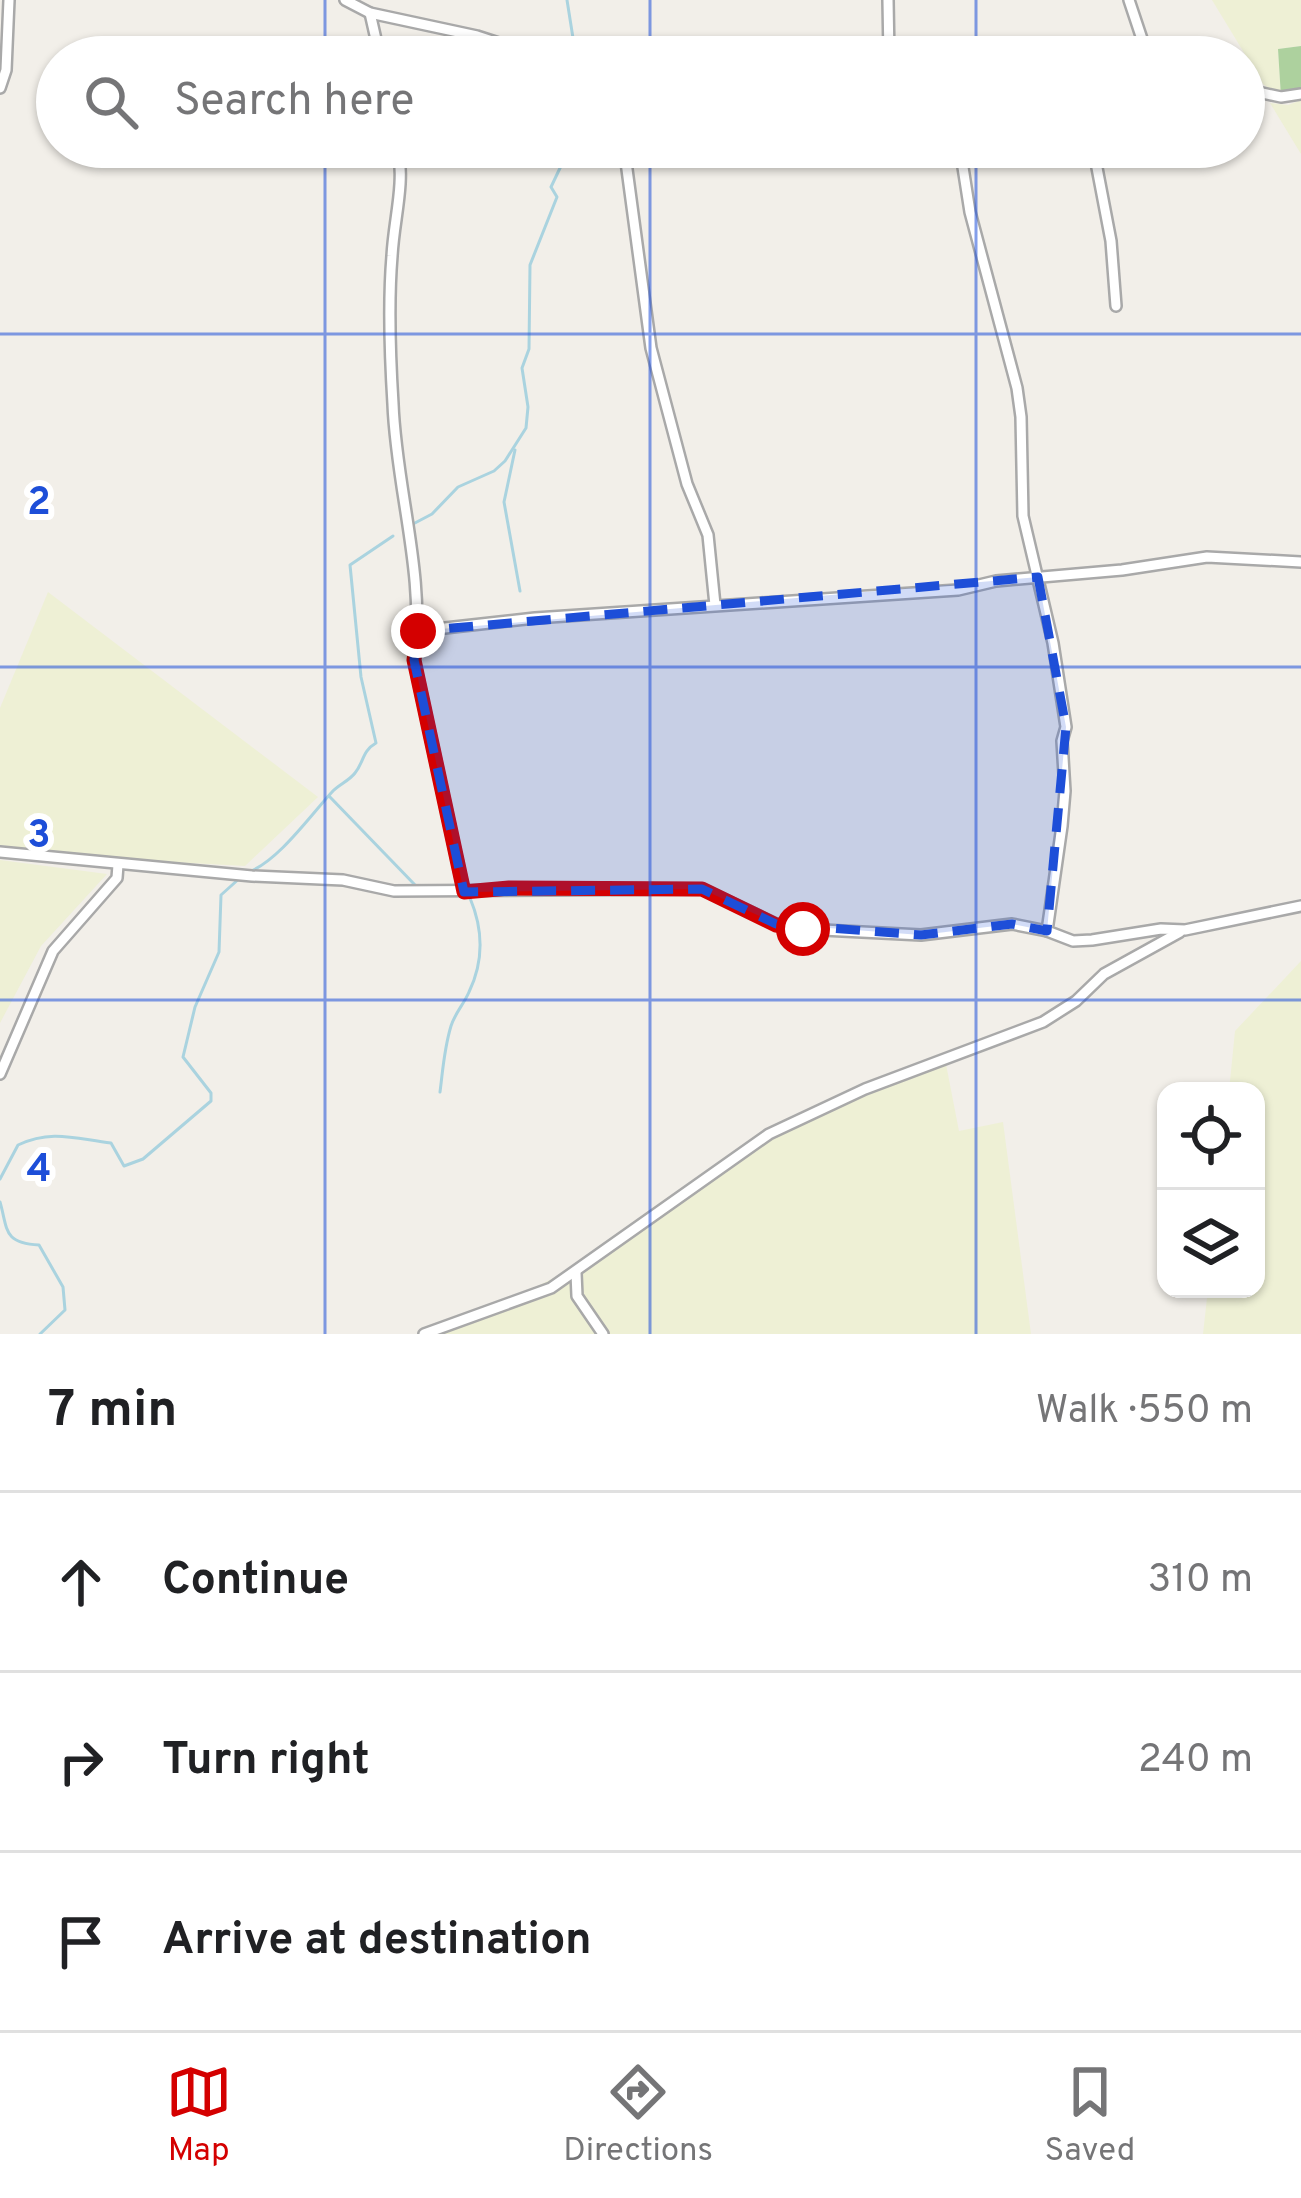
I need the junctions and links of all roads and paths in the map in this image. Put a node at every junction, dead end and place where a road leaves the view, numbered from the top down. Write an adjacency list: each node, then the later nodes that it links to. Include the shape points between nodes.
1 (9, 0): 10 (street)
2 (345, 0): 5 (street)
3 (888, 0): 8 (street)
4 (1129, 0): 9 (street)
5 (370, 13): 6 (street); 7 (street)
6 (375, 36)
7 (477, 36)
8 (889, 36)
9 (1141, 36)
10 (0, 88)
11 (1265, 94): 12 (street)
12 (1301, 94)
13 (402, 168): 21 (street, via 392,257 392,403)
14 (627, 168): 20 (street, via 651,348 708,535)
15 (963, 168): 19 (street, via 1017,388 1023,516)
16 (1098, 168): 17 (street)
17 (1116, 306)
18 (1301, 562): 19 (street, via 1207,557)
19 (1038, 577): 20 (street, via 897,596); 27 (street, via 1066,727)
20 (715, 605): 21 (street)
21 (418, 631): 24 (street, via 414,660)
22 (0, 852): 23 (street)
23 (118, 865): 24 (street); 30 (street, via 117,878 45,966)
24 (464, 892): 27 (street, via 702,889 776,925 803,929 921,934 1012,924)
25 (1301, 906): 26 (street)
26 (1185, 930): 28 (street); 29 (street)
27 (1047, 931): 28 (street, via 1073,941)
28 (1123, 934): 29 (street)
29 (1130, 959): 31 (street, via 1043,1022 769,1134)
30 (0, 1074)
31 (576, 1273): 32 (street); 33 (street, via 577,1296)
32 (424, 1334)
33 (603, 1334)

